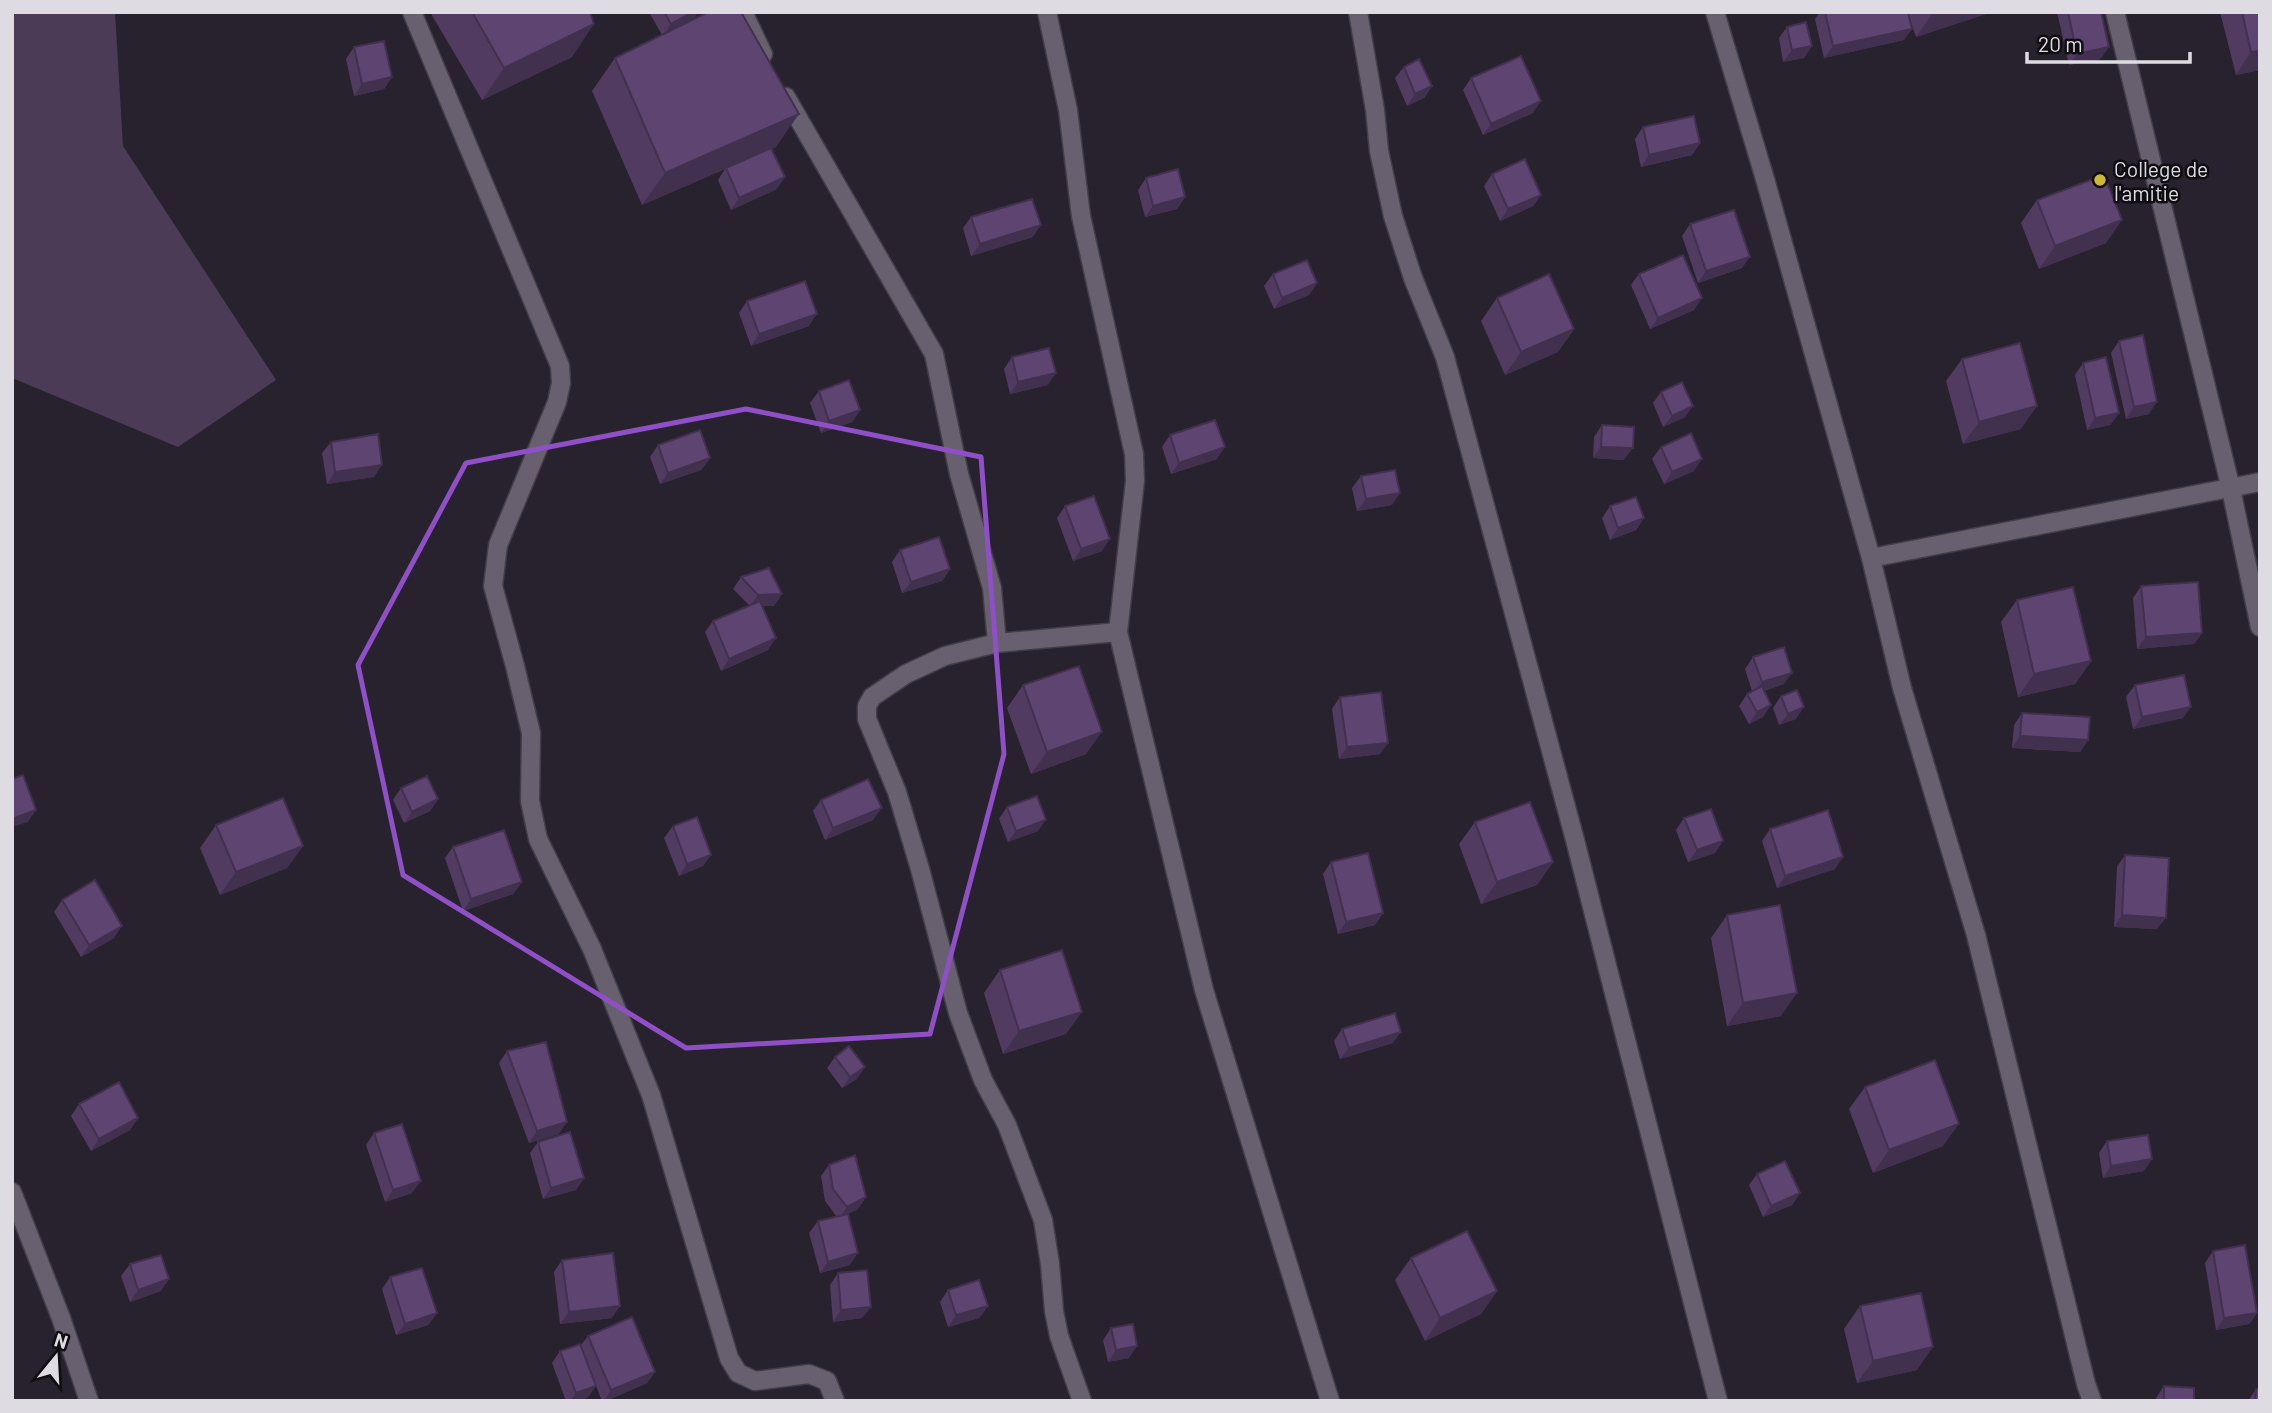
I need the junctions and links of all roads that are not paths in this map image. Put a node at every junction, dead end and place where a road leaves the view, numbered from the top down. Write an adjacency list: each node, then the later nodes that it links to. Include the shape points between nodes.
1 (412, 12): 15 (street, via 560,366 557,402 498,545 493,586 531,733 530,801 538,839 592,949 651,1095 729,1358 738,1373 755,1381 809,1374 827,1381)
2 (743, 12): 12 (street, via 772,73 934,354 959,474 992,588)
3 (1047, 12): 11 (street, via 1068,110 1081,216 1134,454)
4 (1358, 12): 18 (street, via 1393,216 1453,383)
5 (1715, 12): 9 (street)
6 (2115, 12): 8 (street)
7 (2260, 482): 8 (street)
8 (2231, 489): 9 (street); 10 (street)
9 (1871, 558): 19 (street, via 1902,688 1976,935)
10 (2260, 627)
11 (1118, 632): 12 (street); 17 (street, via 1204,990)
12 (997, 643): 16 (street, via 944,656 906,674 872,697 867,719 897,792 958,1013 1043,1220 1059,1336)
13 (12, 1192): 14 (street)
14 (89, 1401)
15 (835, 1401)
16 (1083, 1401)
17 (1330, 1401)
18 (1718, 1401)
19 (2092, 1401)

